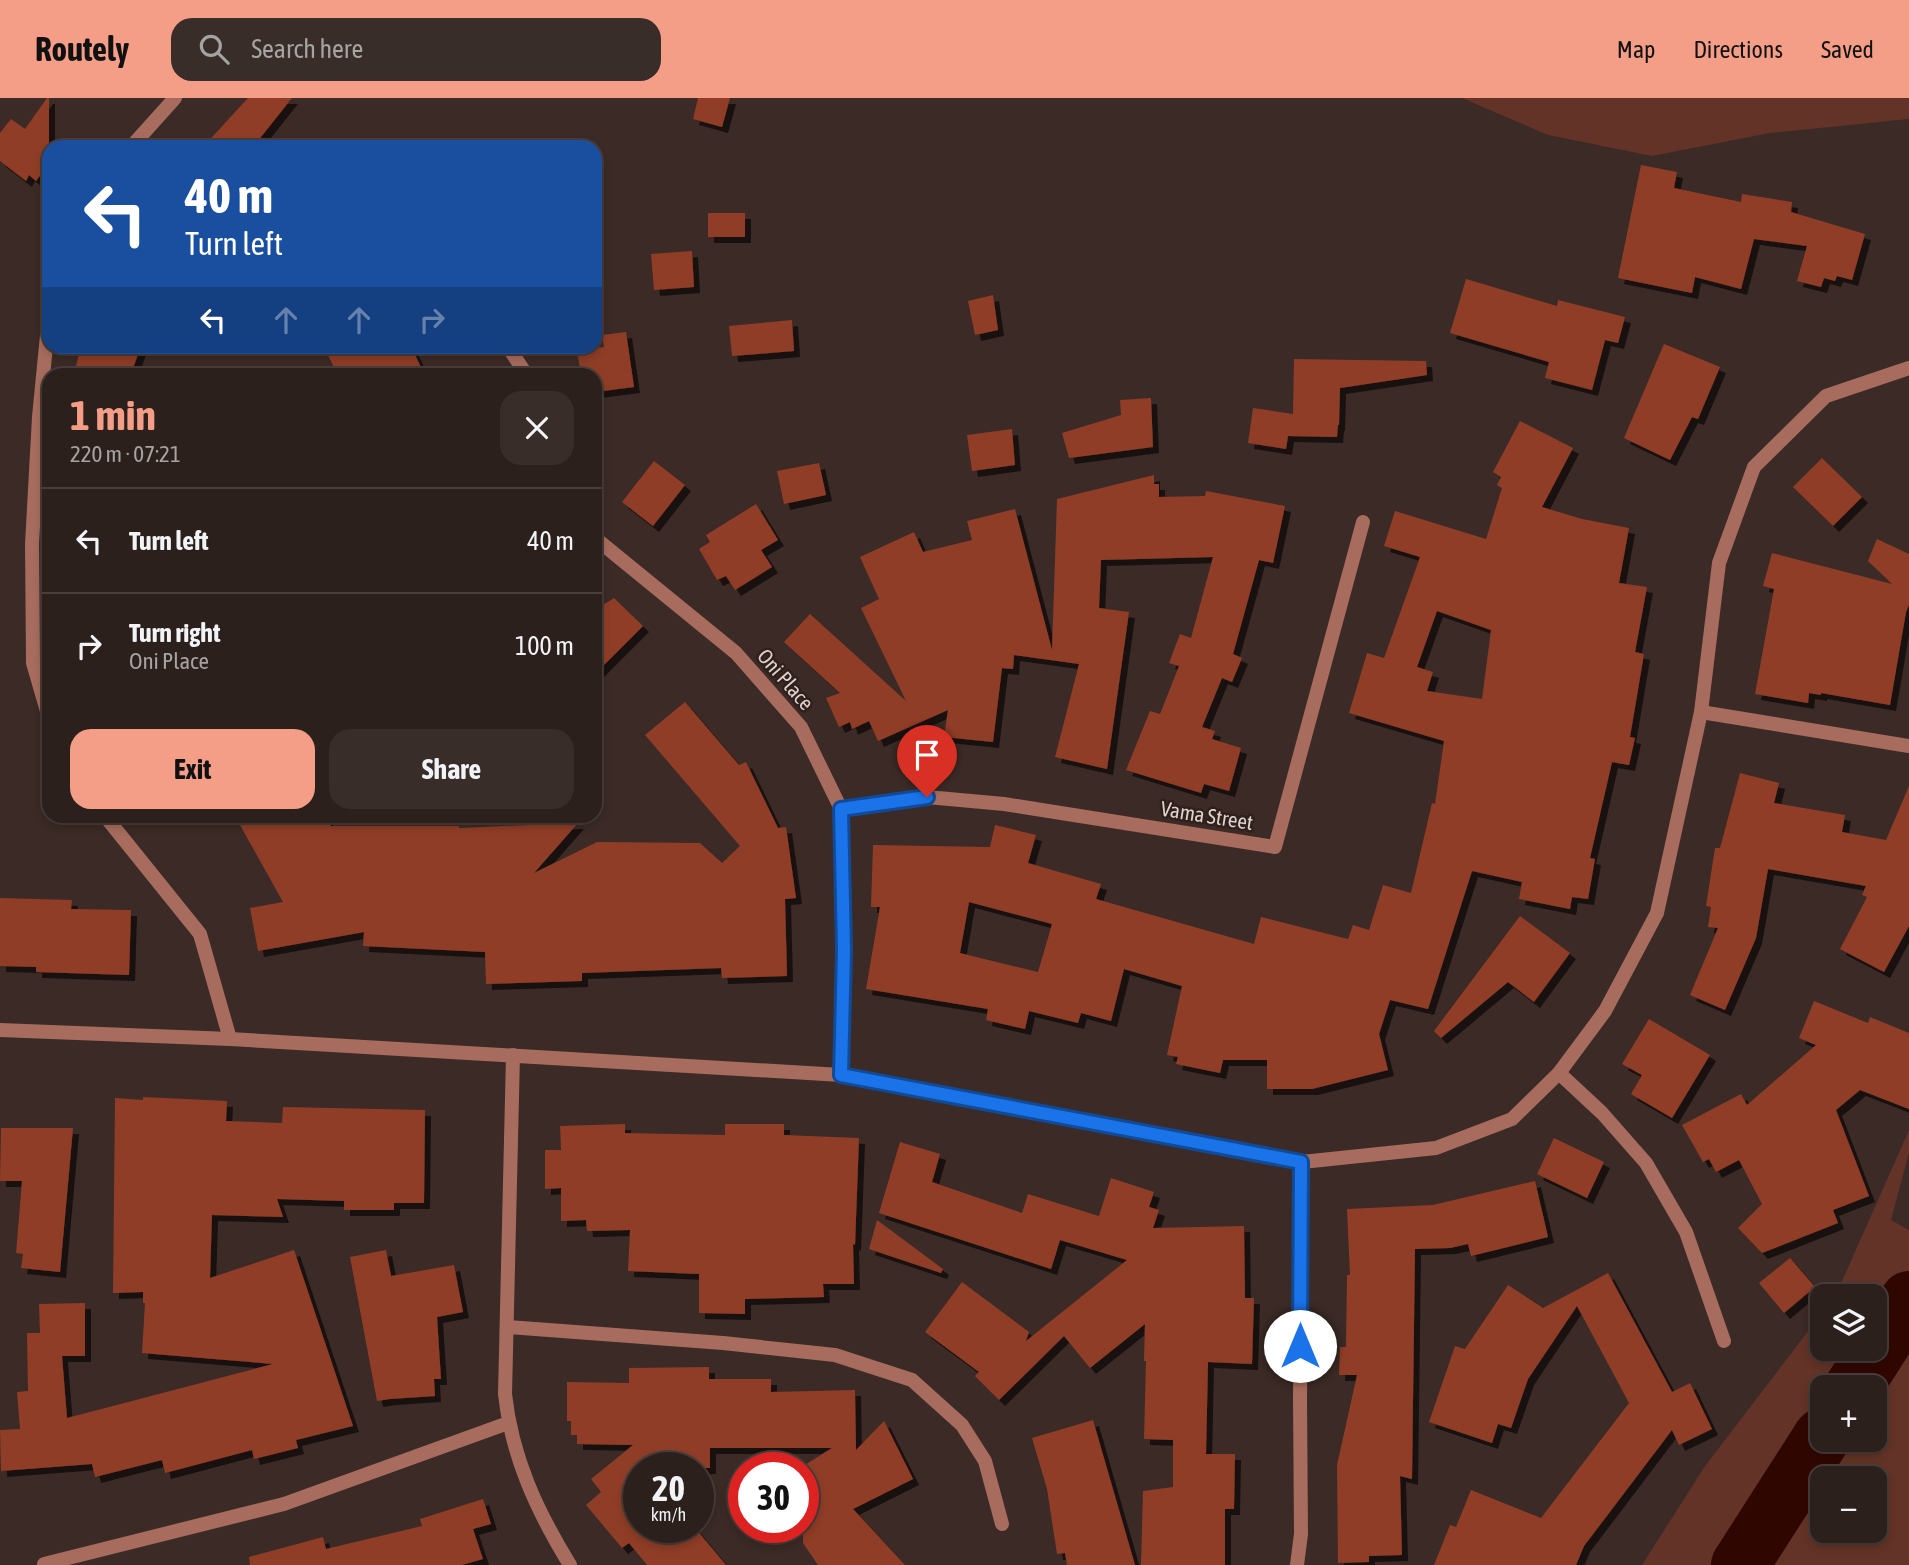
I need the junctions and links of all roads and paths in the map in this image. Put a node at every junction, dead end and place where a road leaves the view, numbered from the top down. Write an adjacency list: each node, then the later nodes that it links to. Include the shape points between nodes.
1 (175, 98): 2 (street)
2 (137, 140)
3 (1909, 368): 8 (street, via 1826,397 1754,467 1719,564)
4 (42, 386): 7 (street, via 32,557 33,663)
5 (1363, 522): 10 (street, Vama Street, via 1275,846 1004,804 927,797)
6 (602, 544): 10 (street, Oni Place, via 736,653 801,727)
7 (42, 694)
8 (1701, 712): 9 (street); 15 (street, via 1657,913 1605,1011)
9 (1909, 746)
10 (841, 809): 16 (street, Oni Place)
11 (111, 823): 13 (street, via 200,934)
12 (0, 1030): 13 (street)
13 (230, 1039): 14 (street)
14 (513, 1055): 16 (street); 18 (street)
15 (1559, 1073): 17 (street, via 1512,1119 1436,1148); 19 (street, via 1646,1163 1686,1232)
16 (841, 1075): 17 (street)
17 (1301, 1162): 24 (street, via 1301,1534)
18 (508, 1327): 20 (street); 21 (street, via 835,1355 912,1380 962,1425 985,1461)
19 (1724, 1341)
20 (508, 1423): 22 (street, via 284,1504); 23 (street, via 521,1469)
21 (1002, 1524)
22 (44, 1564)
23 (570, 1565)
24 (1297, 1565)

